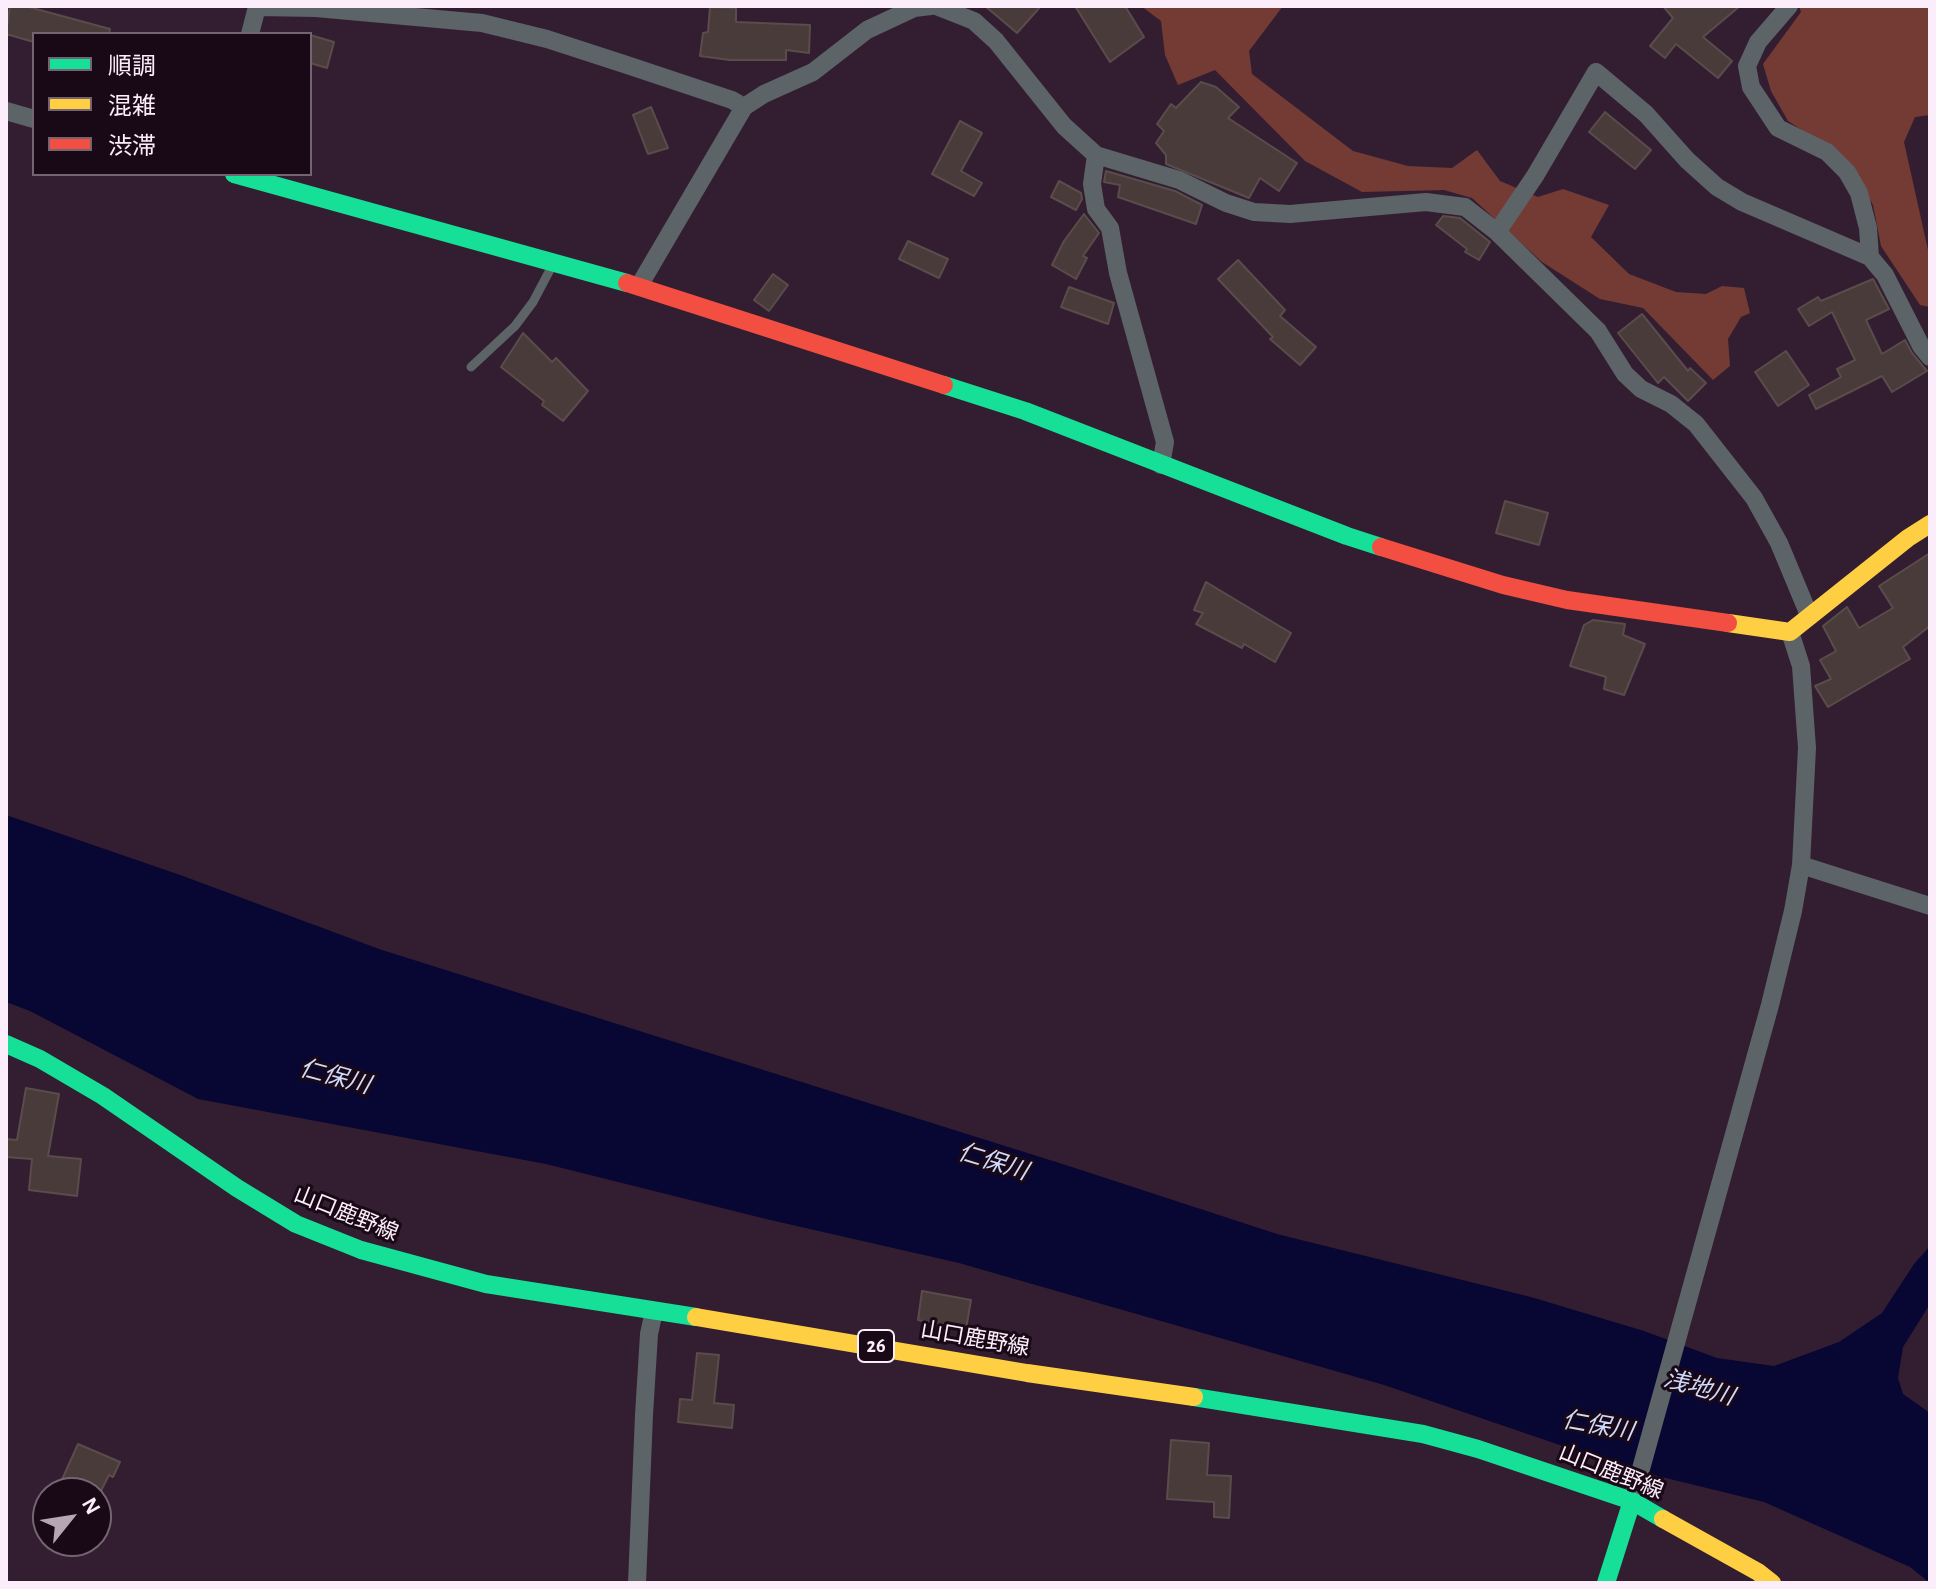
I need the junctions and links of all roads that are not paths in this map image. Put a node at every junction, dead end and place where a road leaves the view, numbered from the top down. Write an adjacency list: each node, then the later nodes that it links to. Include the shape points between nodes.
1 (933, 6): 4 (street, via 914,8 867,30 813,72); 7 (street, via 974,21 996,41 1064,126)
2 (1789, 6): 10 (street, via 1752,54 1747,66 1751,87 1778,128 1827,152 1847,172 1859,193)
3 (251, 32): 4 (street, via 257,7 482,23 547,39)
4 (744, 107): 12 (street)
5 (6, 111): 6 (street)
6 (32, 118)
7 (1096, 155): 9 (street, via 1179,180 1254,212 1290,214 1426,202 1465,207); 15 (street, via 1096,209 1110,228 1165,442)
8 (241, 176): 11 (street)
9 (1497, 232): 10 (street, via 1596,72 1646,114 1717,187); 17 (street, via 1598,331 1625,374 1696,424 1754,498)
10 (1870, 257): 13 (street)
11 (553, 263): 12 (street); 14 (lane, via 515,326)
12 (639, 286): 15 (street, via 1025,411)
13 (1930, 357)
14 (471, 367)
15 (1161, 465): 18 (street, via 1347,536 1503,585 1567,600)
16 (1930, 524): 17 (street)
17 (1809, 615): 18 (street)
18 (1790, 632): 19 (street, via 1801,666 1807,748)
19 (1801, 865): 20 (street); 23 (street, via 1770,1005)
20 (1930, 906)
21 (6, 1044): 22 (street, 山口鹿野線 / 26, via 103,1096 296,1224 361,1250 486,1284)
22 (654, 1311): 23 (street, 山口鹿野線 / 26, via 1423,1434); 24 (street)
23 (1632, 1501): 25 (street); 26 (street, 山口鹿野線 / 26)
24 (637, 1583)
25 (1606, 1583)
26 (1772, 1583)

